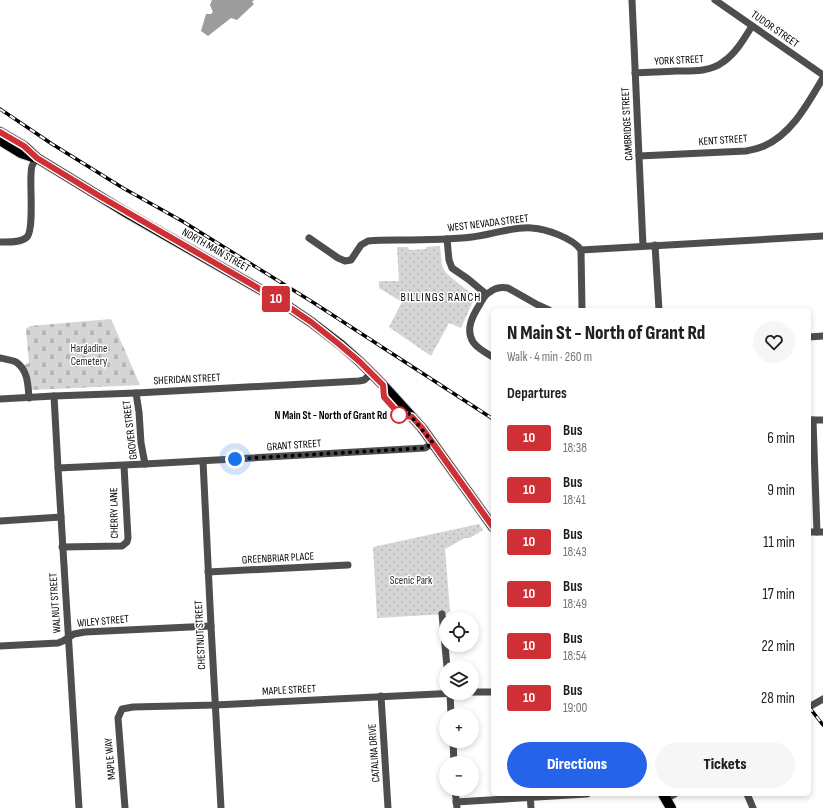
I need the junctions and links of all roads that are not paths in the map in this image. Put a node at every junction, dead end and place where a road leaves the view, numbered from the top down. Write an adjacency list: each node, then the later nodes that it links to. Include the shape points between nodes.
1 (632, 0): 4 (street, CAMBRIDGE STREET)
2 (715, 0): 3 (street, TUDOR STREET)
3 (752, 26): 4 (street, YORK STREET, via 728,59 719,65 702,70); 5 (street, TUDOR STREET)
4 (635, 73): 9 (street, CAMBRIDGE STREET)
5 (823, 75)
6 (823, 78): 9 (street, KENT STREET, via 793,124 765,146 746,151)
7 (0, 132): 10 (main road, NORTH MAIN STREET, via 24,146)
8 (0, 140): 10 (main road, NORTH MAIN STREET, via 21,153)
9 (639, 156): 16 (street, CAMBRIDGE STREET)
10 (37, 158): 14 (street, via 31,168 30,233 24,239); 26 (main road, NORTH MAIN STREET, via 277,299 311,322)
11 (823, 236): 15 (street)
12 (309, 238): 13 (street, WEST NEVADA STREET, via 345,261 351,260 361,245 368,241)
13 (447, 239): 17 (street, WEST NEVADA STREET, via 531,228 560,235); 18 (street, via 452,268)
14 (0, 242)
15 (655, 245): 16 (street); 21 (street)
16 (643, 246): 17 (street)
17 (581, 250): 20 (street)
18 (486, 294): 19 (street, via 495,289 508,288); 24 (street, via 471,319 470,330 473,341)
19 (545, 308)
20 (582, 308)
21 (659, 308)
22 (811, 336): 23 (street)
23 (823, 336)
24 (491, 356)
25 (0, 358): 29 (street, via 13,361 22,368)
26 (372, 373): 27 (street, SHERIDAN STREET, via 364,380); 33 (main road, NORTH MAIN STREET)
27 (136, 393): 28 (street, SHERIDAN STREET); 35 (street, GROVER STREET)
28 (54, 396): 29 (street, SHERIDAN STREET); 37 (street, WALNUT STREET)
29 (29, 398): 30 (street, SHERIDAN STREET)
30 (0, 399)
31 (811, 420): 32 (street); 41 (street)
32 (823, 420)
33 (433, 443): 34 (street, GRANT STREET, via 425,448); 40 (main road, NORTH MAIN STREET)
34 (203, 461): 35 (street, GRANT STREET); 44 (street, CHESTNUT STREET)
35 (145, 464): 36 (street, GRANT STREET)
36 (124, 466): 37 (street, GRANT STREET); 42 (street, CHERRY LANE, via 127,542 122,546)
37 (58, 468): 38 (street, WALNUT STREET)
38 (60, 518): 39 (street); 42 (street, WALNUT STREET)
39 (0, 521)
40 (491, 524)
41 (816, 532)
42 (62, 547): 46 (street, WALNUT STREET)
43 (348, 565): 44 (street, GREENBRIAR PLACE)
44 (208, 572): 45 (street, CHESTNUT STREET)
45 (211, 626): 46 (street, WILEY STREET, via 85,632); 53 (street, CHESTNUT STREET)
46 (69, 637): 47 (street, WILEY STREET, via 58,643); 60 (street, WALNUT STREET)
47 (0, 646)
48 (479, 692): 49 (street)
49 (491, 692)
50 (439, 693): 51 (street, MAPLE STREET)
51 (381, 696): 53 (street, MAPLE STREET); 63 (street, CATALINA DRIVE)
52 (823, 699): 54 (street)
53 (215, 705): 55 (street, MAPLE STREET); 62 (street, CHESTNUT STREET)
54 (811, 706)
55 (122, 709): 61 (street, MAPLE WAY, via 118,718)
56 (523, 796): 59 (street)
57 (530, 796): 64 (street)
58 (748, 796): 65 (street)
59 (456, 805)
60 (79, 808)
61 (125, 808)
62 (221, 808)
63 (388, 808)
64 (531, 808)
65 (753, 808)

